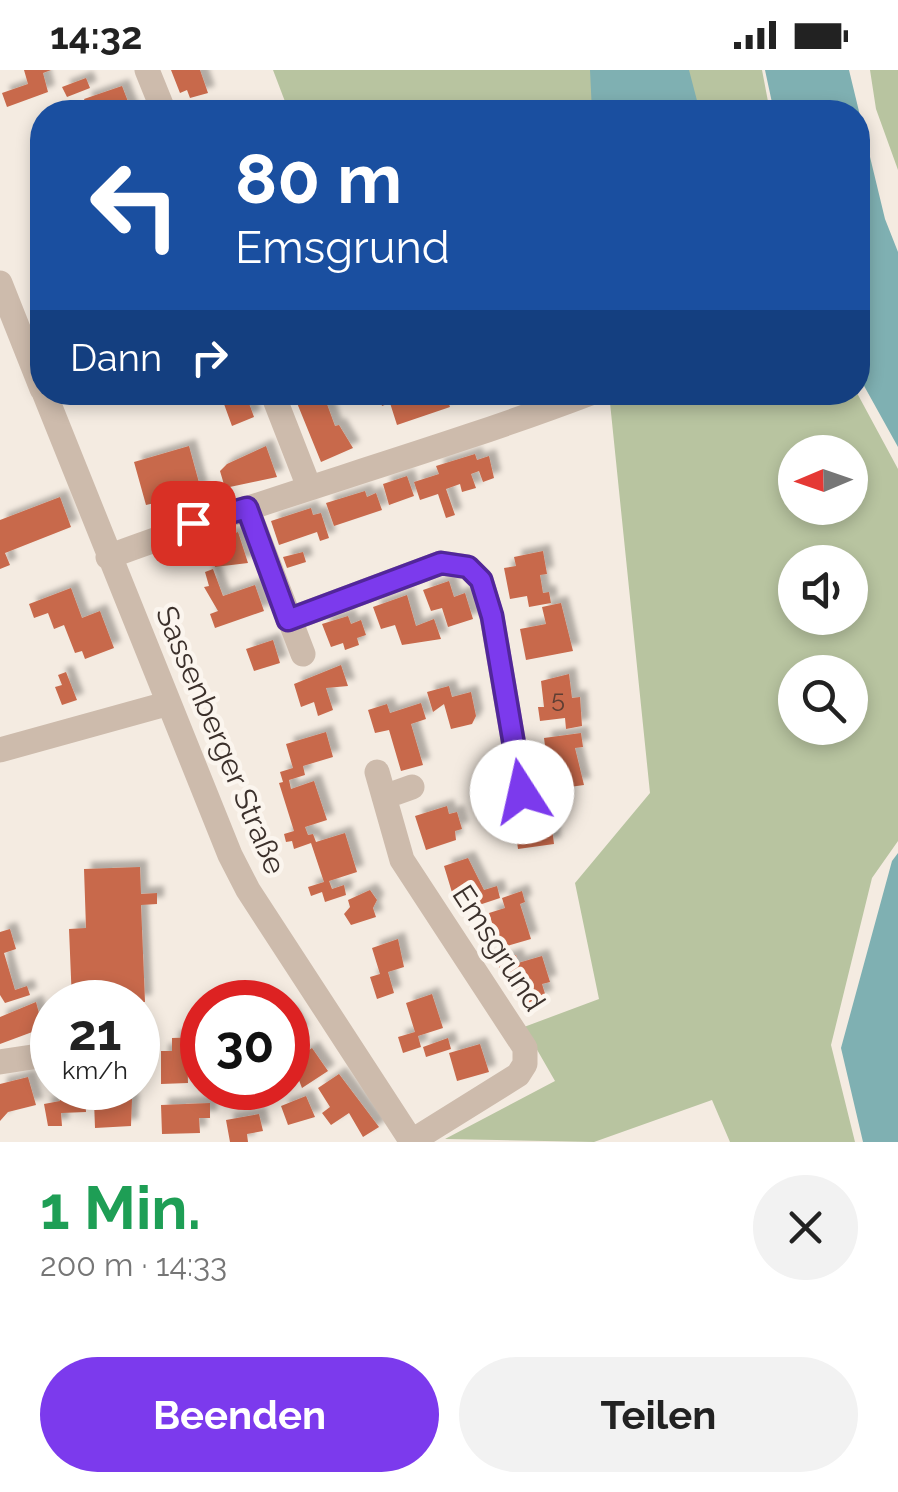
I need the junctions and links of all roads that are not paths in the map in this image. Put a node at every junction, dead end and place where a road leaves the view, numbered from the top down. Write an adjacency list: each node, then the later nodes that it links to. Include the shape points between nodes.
1 (148, 70): 2 (street)
2 (159, 100)
3 (0, 283): 4 (street, Sassenberger Straße)
4 (30, 358)
5 (48, 405): 10 (street, Sassenberger Straße)
6 (277, 405): 8 (street)
7 (560, 405): 8 (street)
8 (308, 487): 9 (street)
9 (247, 508): 10 (street); 11 (street)
10 (108, 557): 13 (street, Sassenberger Straße)
11 (288, 620): 12 (street); 16 (street, via 441,563 468,567 481,580 492,616)
12 (302, 654)
13 (166, 704): 14 (street); 19 (street, Sassenberger Straße, via 248,890)
14 (0, 750)
15 (412, 787): 19 (street, Emsgrund, via 380,784 402,860 525,1048 518,1075)
16 (522, 792)
17 (30, 1057): 18 (street)
18 (0, 1062)
19 (412, 1142)

